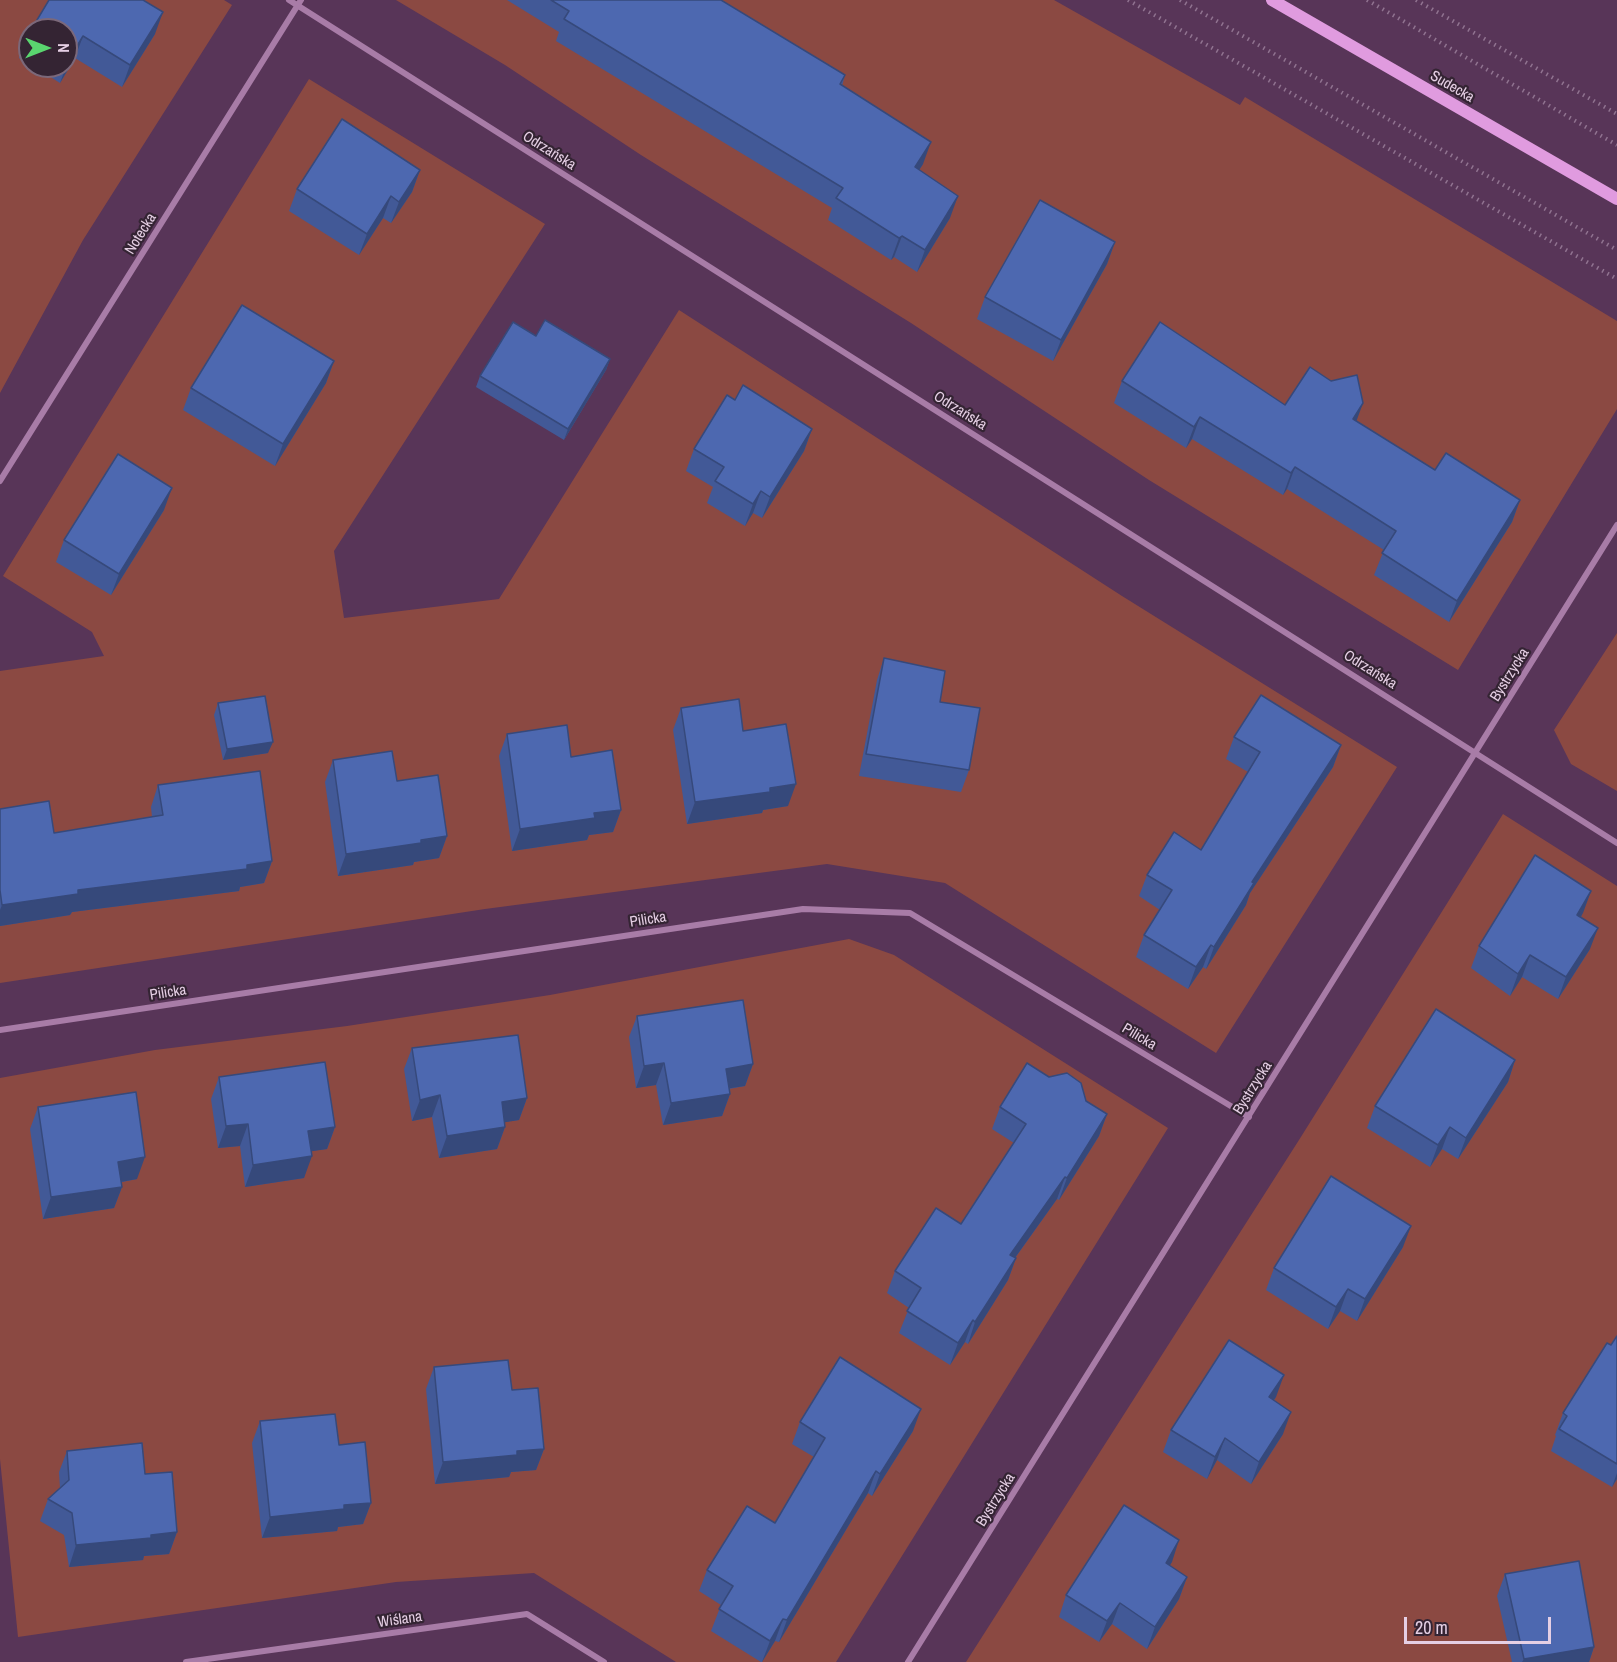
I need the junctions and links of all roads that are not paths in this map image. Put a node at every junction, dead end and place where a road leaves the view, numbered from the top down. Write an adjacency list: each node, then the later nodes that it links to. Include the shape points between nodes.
1 (289, 0): 3 (street, Odrzańska)
2 (1272, 0): 4 (street, Sudecka)
3 (300, 3): 5 (street, Notecka); 7 (street, Odrzańska)
4 (1617, 199)
5 (0, 481)
6 (1617, 525): 7 (street, Bystrzycka)
7 (1476, 751): 8 (street, Odrzańska); 10 (street, Bystrzycka)
8 (1617, 843)
9 (0, 1030): 10 (street, Pilicka, via 803,909 910,913)
10 (1249, 1117): 13 (street, Bystrzycka)
11 (186, 1662): 12 (street, Wiślana, via 527,1614)
12 (604, 1662)
13 (908, 1662)

